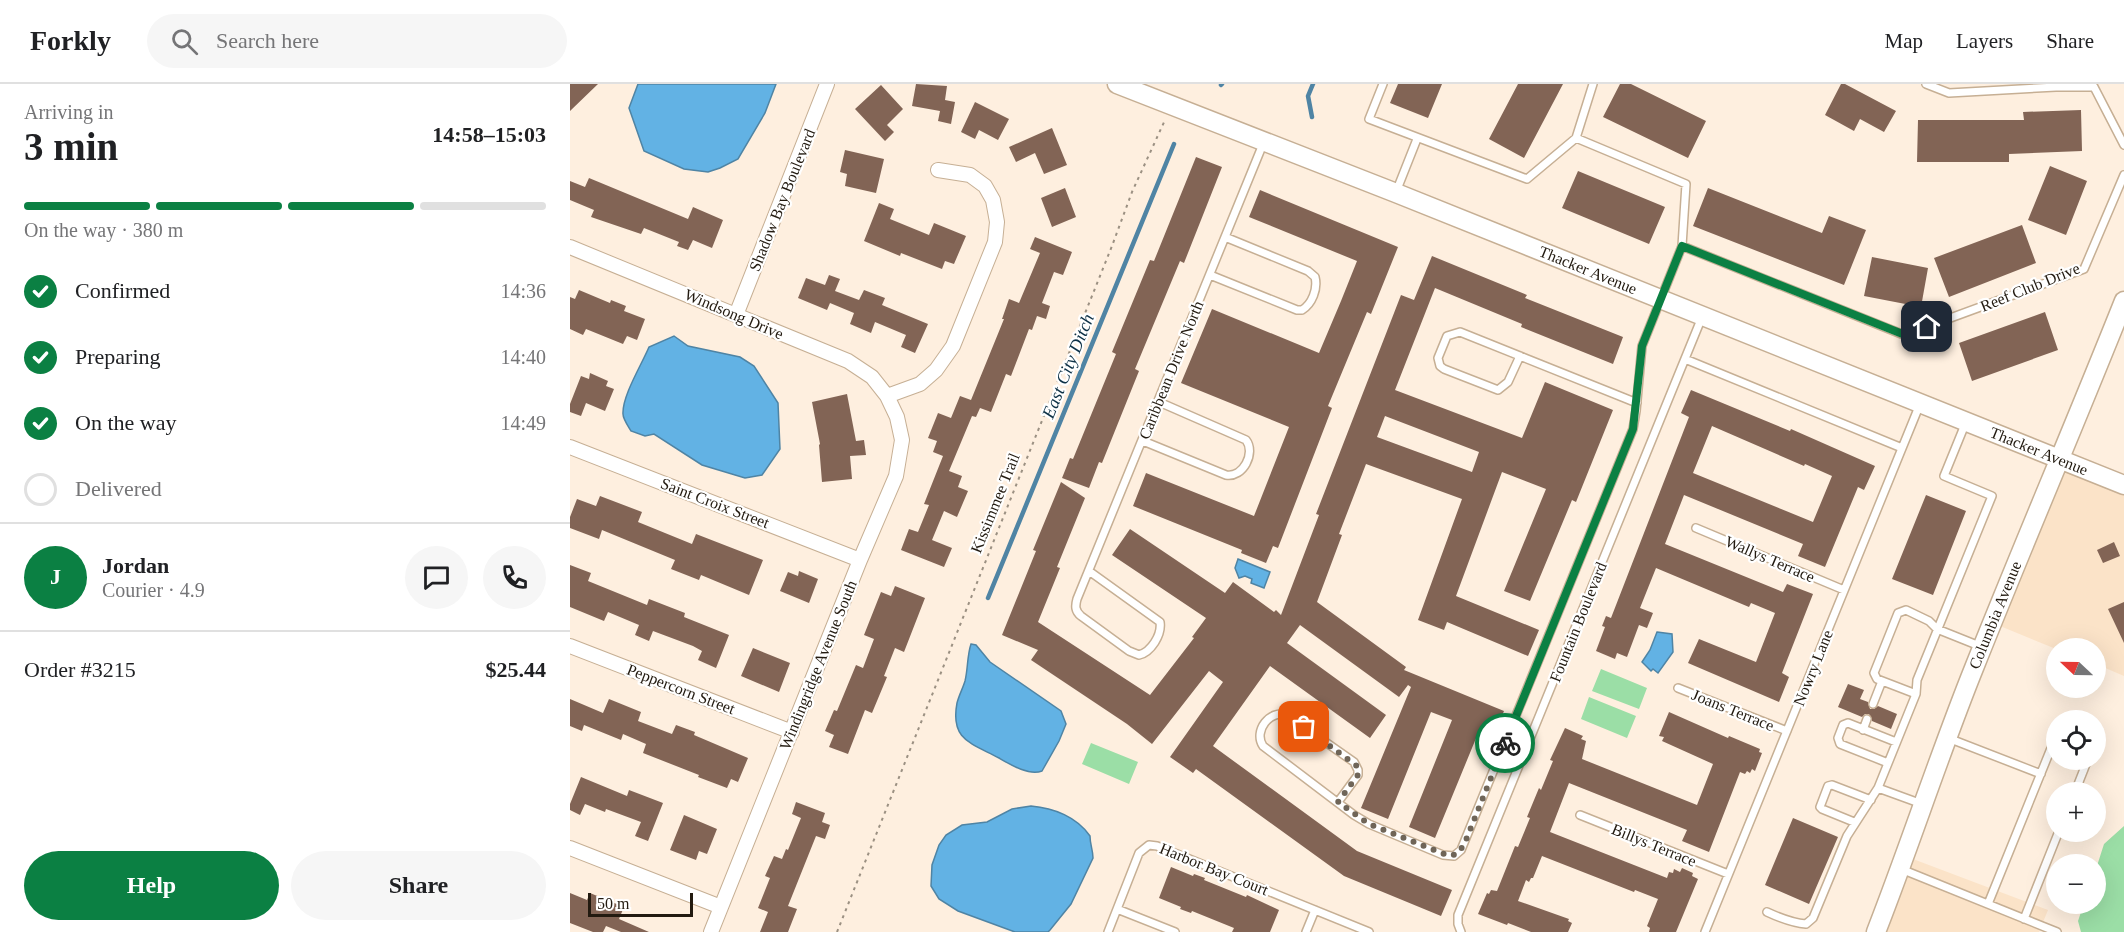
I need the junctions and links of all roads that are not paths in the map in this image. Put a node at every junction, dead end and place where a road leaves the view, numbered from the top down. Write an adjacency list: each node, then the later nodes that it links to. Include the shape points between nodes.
1 (827, 84): 20 (street, Shadow Bay Boulevard)
2 (1383, 84): 8 (lane, via 1369,119)
3 (1593, 84): 7 (lane)
4 (1926, 84): 6 (lane, via 1949,93)
5 (1128, 86): 9 (street, Thacker Avenue)
6 (2093, 86): 10 (lane)
7 (1576, 138): 8 (lane, via 1527,179); 15 (lane, via 1686,184)
8 (1417, 139): 13 (lane)
9 (1264, 142): 13 (street, Thacker Avenue); 14 (lane, Caribbean Drive North)
10 (2124, 146)
11 (938, 170): 24 (street, via 970,175 985,186 993,200 997,222 995,242 954,346 920,384)
12 (2124, 175): 15 (lane, Reef Club Drive, via 2084,269 1905,335)
13 (1396, 193): 18 (street, Thacker Avenue)
14 (1225, 237): 17 (lane, Caribbean Drive North); 17 (lane, via 1308,271 1315,277 1316,286 1309,304 1298,310)
15 (1682, 246): 18 (lane)
16 (570, 247): 20 (street, Windsong Drive)
17 (1210, 275): 25 (lane, Caribbean Drive North)
18 (1660, 299): 21 (street, Thacker Avenue); 26 (lane, via 1642,346)
19 (2124, 301): 32 (street, Columbia Avenue)
20 (736, 315): 24 (street, Windsong Drive, via 848,361 872,377)
21 (1702, 316): 23 (lane, Fountain Boulevard); 27 (street, Thacker Avenue)
22 (1520, 356): 22 (lane, via 1455,332 1445,339 1438,358 1444,369 1498,390 1508,382); 26 (lane)
23 (1685, 359): 31 (lane); 70 (lane, Fountain Boulevard, via 1458,915)
24 (888, 396): 35 (street, Windingridge Avenue South, via 902,440 896,476)
25 (1159, 402): 29 (lane, Caribbean Drive North); 29 (lane, via 1246,440 1250,452 1242,470 1235,476 1226,476)
26 (1637, 403): 56 (lane, via 1633,429 1464,845 1457,854 1443,855 1369,824)
27 (1920, 403): 28 (street, Thacker Avenue); 31 (lane, Nowry Lane)
28 (1966, 422): 32 (street, Thacker Avenue); 38 (lane, via 1944,476 1992,496)
29 (1143, 441): 36 (lane, Caribbean Drive North)
30 (570, 447): 35 (street, Saint Croix Street)
31 (1902, 448): 37 (lane, Nowry Lane)
32 (2059, 459): 33 (street, Thacker Avenue); 40 (street, Columbia Avenue)
33 (2124, 485)
34 (1696, 528): 37 (lane, Wallys Terrace)
35 (860, 560): 48 (street, Windingridge Avenue South)
36 (1089, 571): 36 (lane, Caribbean Drive North, via 1077,599 1078,613 1135,654 1147,652 1159,635 1157,619)
37 (1844, 590): 47 (lane, Nowry Lane)
38 (1937, 629): 40 (lane); 41 (lane, via 1906,610 1898,613 1874,673); 43 (lane, via 1917,680)
39 (570, 646): 48 (street, Peppercorn Street)
40 (1982, 647): 49 (street, Columbia Avenue)
41 (1882, 681): 43 (lane); 44 (lane)
42 (1678, 688): 47 (lane, Joans Terrace)
43 (1916, 693): 50 (lane)
44 (1872, 704)
45 (1867, 719): 46 (lane)
46 (1863, 730): 50 (lane); 52 (lane, via 1848,723 1843,725 1840,744)
47 (1787, 731): 63 (lane, Nowry Lane)
48 (792, 732): 65 (street, Windingridge Avenue South)
49 (1948, 738): 53 (lane); 57 (street, Columbia Avenue)
50 (1896, 742): 52 (lane)
51 (2046, 761): 53 (lane)
52 (1888, 763): 54 (lane)
53 (2041, 774): 64 (lane)
54 (1878, 788): 55 (lane); 57 (lane)
55 (1871, 800): 59 (lane); 59 (lane, via 1828,786 1820,807)
56 (1338, 802): 56 (lane, via 1260,742 1260,733 1273,714 1287,715 1357,766 1358,775)
57 (1924, 804): 62 (street, Columbia Avenue)
58 (1580, 815): 63 (lane, Billys Terrace)
59 (1854, 822): 68 (lane, via 1810,921 1790,922)
60 (2055, 842): 69 (lane)
61 (570, 848): 65 (street)
62 (1901, 869): 64 (lane); 77 (street, Columbia Avenue)
63 (1728, 874): 76 (lane, Nowry Lane)
64 (1988, 904): 69 (lane)
65 (721, 907): 71 (street, Windingridge Avenue South)
66 (1117, 909): 67 (lane, Harbor Bay Court, via 1139,853 1149,845); 72 (lane, Harbor Bay Court); 73 (lane)
67 (1315, 910): 74 (lane); 75 (lane, Harbor Bay Court)
68 (1767, 912)
69 (2024, 919): 78 (lane)
70 (1460, 930)
71 (711, 932)
72 (1108, 932)
73 (1175, 932)
74 (1306, 932)
75 (1369, 932)
76 (1705, 932)
77 (1876, 932)
78 (2057, 932)

